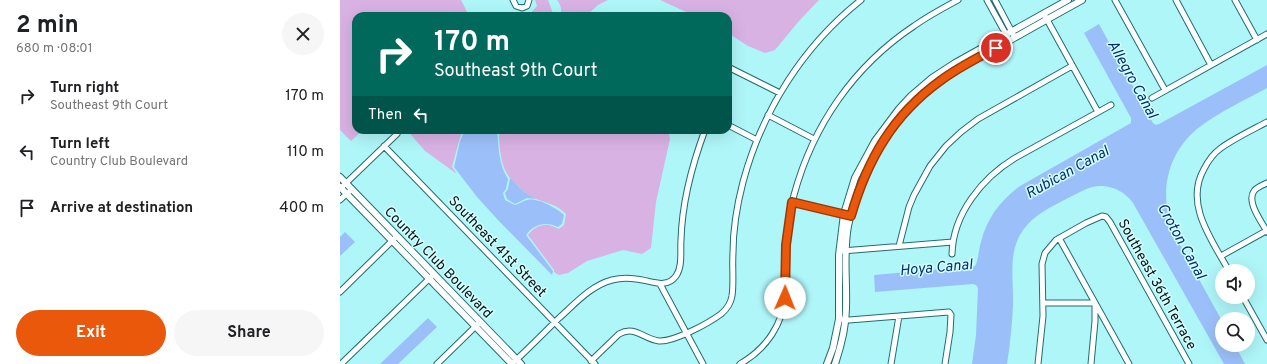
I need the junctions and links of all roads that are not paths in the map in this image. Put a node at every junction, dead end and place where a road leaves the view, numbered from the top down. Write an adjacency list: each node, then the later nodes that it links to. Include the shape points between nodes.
1 (513, 0): 2 (street, via 516,6 522,8 527,6)
2 (529, 0)
3 (861, 0): 23 (street, via 814,45)
4 (958, 0): 32 (street, via 915,25 869,62 837,100)
5 (987, 0): 14 (street)
6 (995, 0): 14 (street)
7 (1068, 0): 12 (main road)
8 (1082, 0): 13 (main road)
9 (1115, 0): 22 (street)
10 (1176, 0): 19 (street)
11 (1235, 0): 17 (street)
12 (1043, 14): 13 (street); 14 (main road)
13 (1047, 20): 16 (main road); 20 (street)
14 (1009, 33): 16 (street); 18 (street); 43 (main road, via 941,72 915,92 895,113 862,164)
15 (1267, 34): 17 (street)
16 (1015, 37): 18 (main road)
17 (1257, 40): 19 (street)
18 (1009, 41): 44 (main road, via 941,80 902,116 885,137 870,163)
19 (1211, 65): 22 (street)
20 (1072, 66): 26 (street); 49 (street, via 978,119 950,141 930,166 914,195)
21 (732, 69): 23 (street)
22 (1165, 90): 24 (street)
23 (780, 93): 27 (street)
24 (1152, 98)
25 (1111, 105): 26 (street)
26 (1098, 112): 48 (street, via 1015,158 995,172 982,184 970,201)
27 (768, 115): 32 (street); 33 (street)
28 (1267, 122): 52 (street, via 1218,151 1207,163 1200,178 1198,208 1204,227)
29 (732, 127): 33 (street)
30 (397, 134): 34 (street)
31 (704, 134): 56 (street, via 685,199 679,268 672,280)
32 (814, 139): 42 (street)
33 (757, 140): 66 (street, via 743,182 735,221 731,300 721,314)
34 (384, 146): 36 (street); 64 (street, Southeast 41st Street)
35 (340, 177): 36 (main road, Country Club Boulevard)
36 (346, 183): 38 (street); 39 (main road, Country Club Boulevard)
37 (1267, 183): 45 (street, via 1255,190 1251,200)
38 (340, 188): 40 (main road, Country Club Boulevard)
39 (352, 189): 40 (street); 47 (main road, Country Club Boulevard)
40 (347, 194): 41 (street); 47 (main road, Country Club Boulevard)
41 (340, 200)
42 (792, 202): 43 (street); 73 (street, via 786,236 782,314 766,344)
43 (844, 214): 44 (street); 50 (main road)
44 (851, 216): 50 (main road)
45 (1267, 231): 52 (street)
46 (1059, 238): 58 (street, via 1048,248 1043,258); 59 (street); 81 (street, Southeast 36th Terrace, via 1098,216 1105,216)
47 (395, 239): 54 (main road, Country Club Boulevard); 55 (main road, Country Club Boulevard); 57 (street)
48 (953, 242): 49 (street); 51 (street)
49 (899, 246): 50 (street)
50 (842, 251): 62 (main road)
51 (952, 254)
52 (1220, 256): 53 (street)
53 (1225, 264)
54 (434, 274): 55 (street); 63 (main road, Country Club Boulevard)
55 (429, 279): 65 (main road, Country Club Boulevard); 70 (street)
56 (660, 284): 64 (street, via 631,278 604,283 585,294); 66 (street)
57 (340, 292)
58 (1043, 303): 59 (street); 78 (street)
59 (1095, 303): 79 (street); 80 (street)
60 (1247, 304): 67 (street)
61 (900, 316): 62 (street); 76 (street); 77 (street, via 945,312 950,314)
62 (842, 319): 74 (main road); 75 (main road, via 842,341)
63 (480, 322): 65 (street); 69 (main road, Country Club Boulevard)
64 (555, 323): 68 (street, Southeast 41st Street); 69 (street)
65 (475, 327): 69 (main road, Country Club Boulevard); 71 (street)
66 (686, 333): 68 (street, via 674,339 660,341 630,330 624,331); 72 (street)
67 (1267, 340)
68 (593, 362)
69 (515, 363)
70 (341, 364)
71 (436, 364)
72 (703, 364)
73 (740, 364)
74 (827, 364)
75 (835, 364)
76 (891, 364)
77 (945, 364)
78 (1038, 364)
79 (1091, 364)
80 (1129, 364)
81 (1189, 364)

